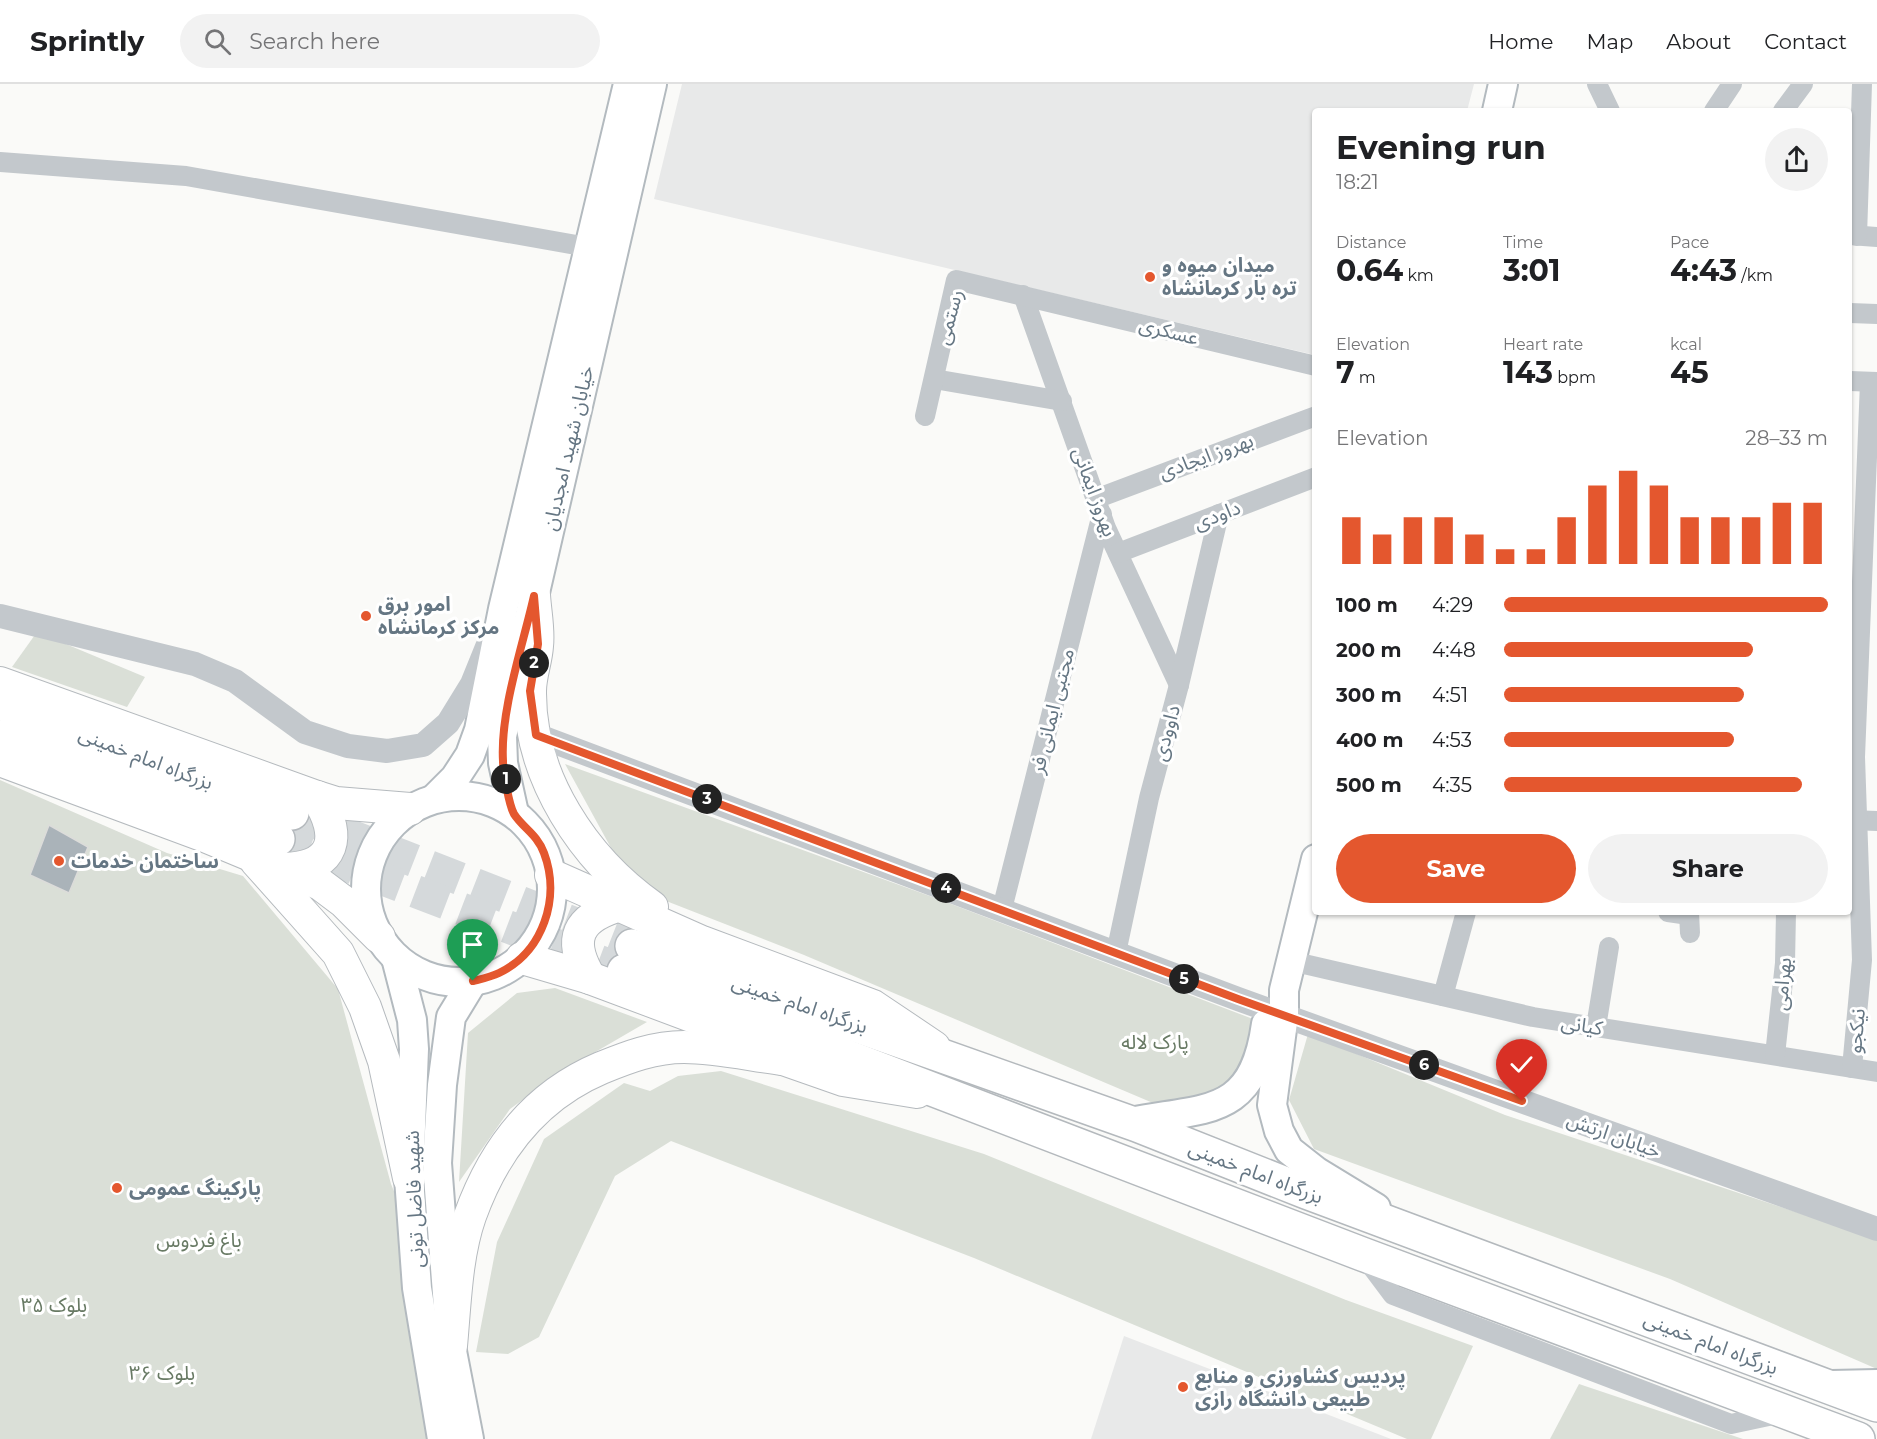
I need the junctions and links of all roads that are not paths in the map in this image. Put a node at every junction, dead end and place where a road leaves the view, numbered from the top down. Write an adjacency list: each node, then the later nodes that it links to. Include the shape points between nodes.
1 (628, 84): 15 (main road, خیابان شهید امجدیان)
2 (652, 84): 15 (main road, خیابان شهید امجدیان)
3 (1503, 84): 8 (main road)
4 (1597, 84): 9 (street)
5 (1732, 84): 10 (street)
6 (1803, 84): 11 (street)
7 (1862, 84): 13 (street)
8 (1498, 108)
9 (1609, 108)
10 (1716, 108)
11 (1785, 108)
12 (0, 162): 15 (street, via 186,176)
13 (1853, 236): 14 (street)
14 (1877, 237)
15 (601, 250): 31 (main road, خیابان شهید امجدیان); 32 (main road, خیابان شهید امجدیان)
16 (1023, 295): 19 (street, عسکری); 20 (street, رستمی, via 956,280); 23 (street, بهروز ایمانی)
17 (1852, 313): 18 (street)
18 (1877, 314)
19 (1312, 365)
20 (934, 379): 23 (street); 24 (street, رستمی)
21 (1852, 381): 22 (street)
22 (1873, 382): 26 (street, نیکجو)
23 (1062, 401): 28 (street, بهروز ایمانی)
24 (925, 416)
25 (1312, 418): 28 (street, بهروز ایجادی)
26 (1858, 448): 34 (street, نیکجو)
27 (1312, 479): 29 (street, داودی)
28 (1100, 506): 30 (street, بهروز ایمانی); 48 (street, مجتبی ایمانی فر)
29 (1220, 514): 30 (street, داودی); 36 (street, داوودی)
30 (1118, 553): 36 (street, بهروز ایمانی)
31 (534, 596): 38 (main road, via 538,644 530,691); 42 (main road, خیابان شهید امجدیان, via 502,736 503,764)
32 (503, 609): 33 (street, via 472,684 448,723 423,745 387,751 348,747 305,732 235,681 195,664); 41 (main road, خیابان شهید امجدیان, via 479,730 465,762)
33 (0, 616)
34 (1859, 655): 43 (street, نیکجو, via 1855,757)
35 (0, 683): 44 (main road)
36 (1179, 685): 54 (street, داوودی, via 1149,798)
37 (0, 703): 44 (highway, بزرگراه امام خمینی)
38 (536, 735): 48 (street, خیابان ارتش); 51 (main road, via 547,775 565,814 590,851 628,890)
39 (0, 736): 44 (highway, بزرگراه امام خمینی)
40 (0, 760): 44 (main road)
41 (423, 803): 42 (main road, via 463,795 490,800); 44 (main road, via 347,804); 53 (main road, via 388,827 372,852 366,881 368,910)
42 (514, 813): 45 (main road, via 544,851)
43 (1861, 820): 67 (street, نیکجو, via 1862,960)
44 (284, 834): 53 (main road, via 320,884 344,902); 71 (main road, via 365,1007 384,1061)
45 (551, 875): 47 (main road); 55 (main road, via 550,905 540,934)
46 (1312, 875): 56 (main road)
47 (620, 905): 51 (main road); 57 (main road, via 584,922 577,940 580,960)
48 (1002, 909): 54 (street, خیابان ارتش)
49 (1465, 915): 59 (street)
50 (1786, 915): 65 (street, بهرامی)
51 (702, 942): 64 (main road, via 873,1006)
52 (1609, 947): 61 (street)
53 (388, 948): 58 (main road, via 428,976); 62 (main road, شهید فاضل تونی, via 406,991)
54 (1116, 953): 60 (street, خیابان ارتش)
55 (522, 958): 57 (main road); 58 (main road, via 499,973)
56 (1291, 961): 59 (street, کیانی); 60 (main road)
57 (590, 978): 66 (main road, via 729,1030)
58 (473, 981): 63 (main road, شهید فاضل تونی, via 451,1017)
59 (1443, 996): 61 (street, کیانی)
60 (1278, 1004): 70 (main road, via 1256,1069 1226,1101 1207,1110); 72 (street, خیابان ارتش); 73 (main road, via 1272,1105 1289,1149 1317,1172)
61 (1596, 1027): 65 (street, کیانی)
62 (413, 1039): 63 (main road, via 422,1030 437,1029); 71 (main road, شهید فاضل تونی)
63 (448, 1040): 74 (main road, شهید فاضل تونی, via 437,1163)
64 (945, 1054): 69 (highway, بزرگراه امام خمینی, via 628,958); 70 (highway, بزرگراه امام خمینی)
65 (1775, 1055): 67 (street, کیانی)
66 (783, 1059): 69 (main road, via 843,1080); 74 (main road, via 682,1047 639,1053 573,1080 527,1118 498,1153 470,1217 457,1279)
67 (1852, 1068): 68 (street, کیانی)
68 (1877, 1072)
69 (952, 1098): 80 (highway, بزرگراه امام خمینی)
70 (1130, 1122): 73 (highway, بزرگراه امام خمینی)
71 (409, 1178): 78 (main road, شهید فاضل تونی, via 417,1288)
72 (1877, 1229)
73 (1419, 1234): 76 (highway, بزرگراه امام خمینی)
74 (451, 1346): 79 (main road, شهید فاضل تونی)
75 (1877, 1384): 76 (main road)
76 (1823, 1386): 77 (highway, بزرگراه امام خمینی)
77 (1877, 1405)
78 (441, 1439)
79 (470, 1439)
80 (1858, 1439)

